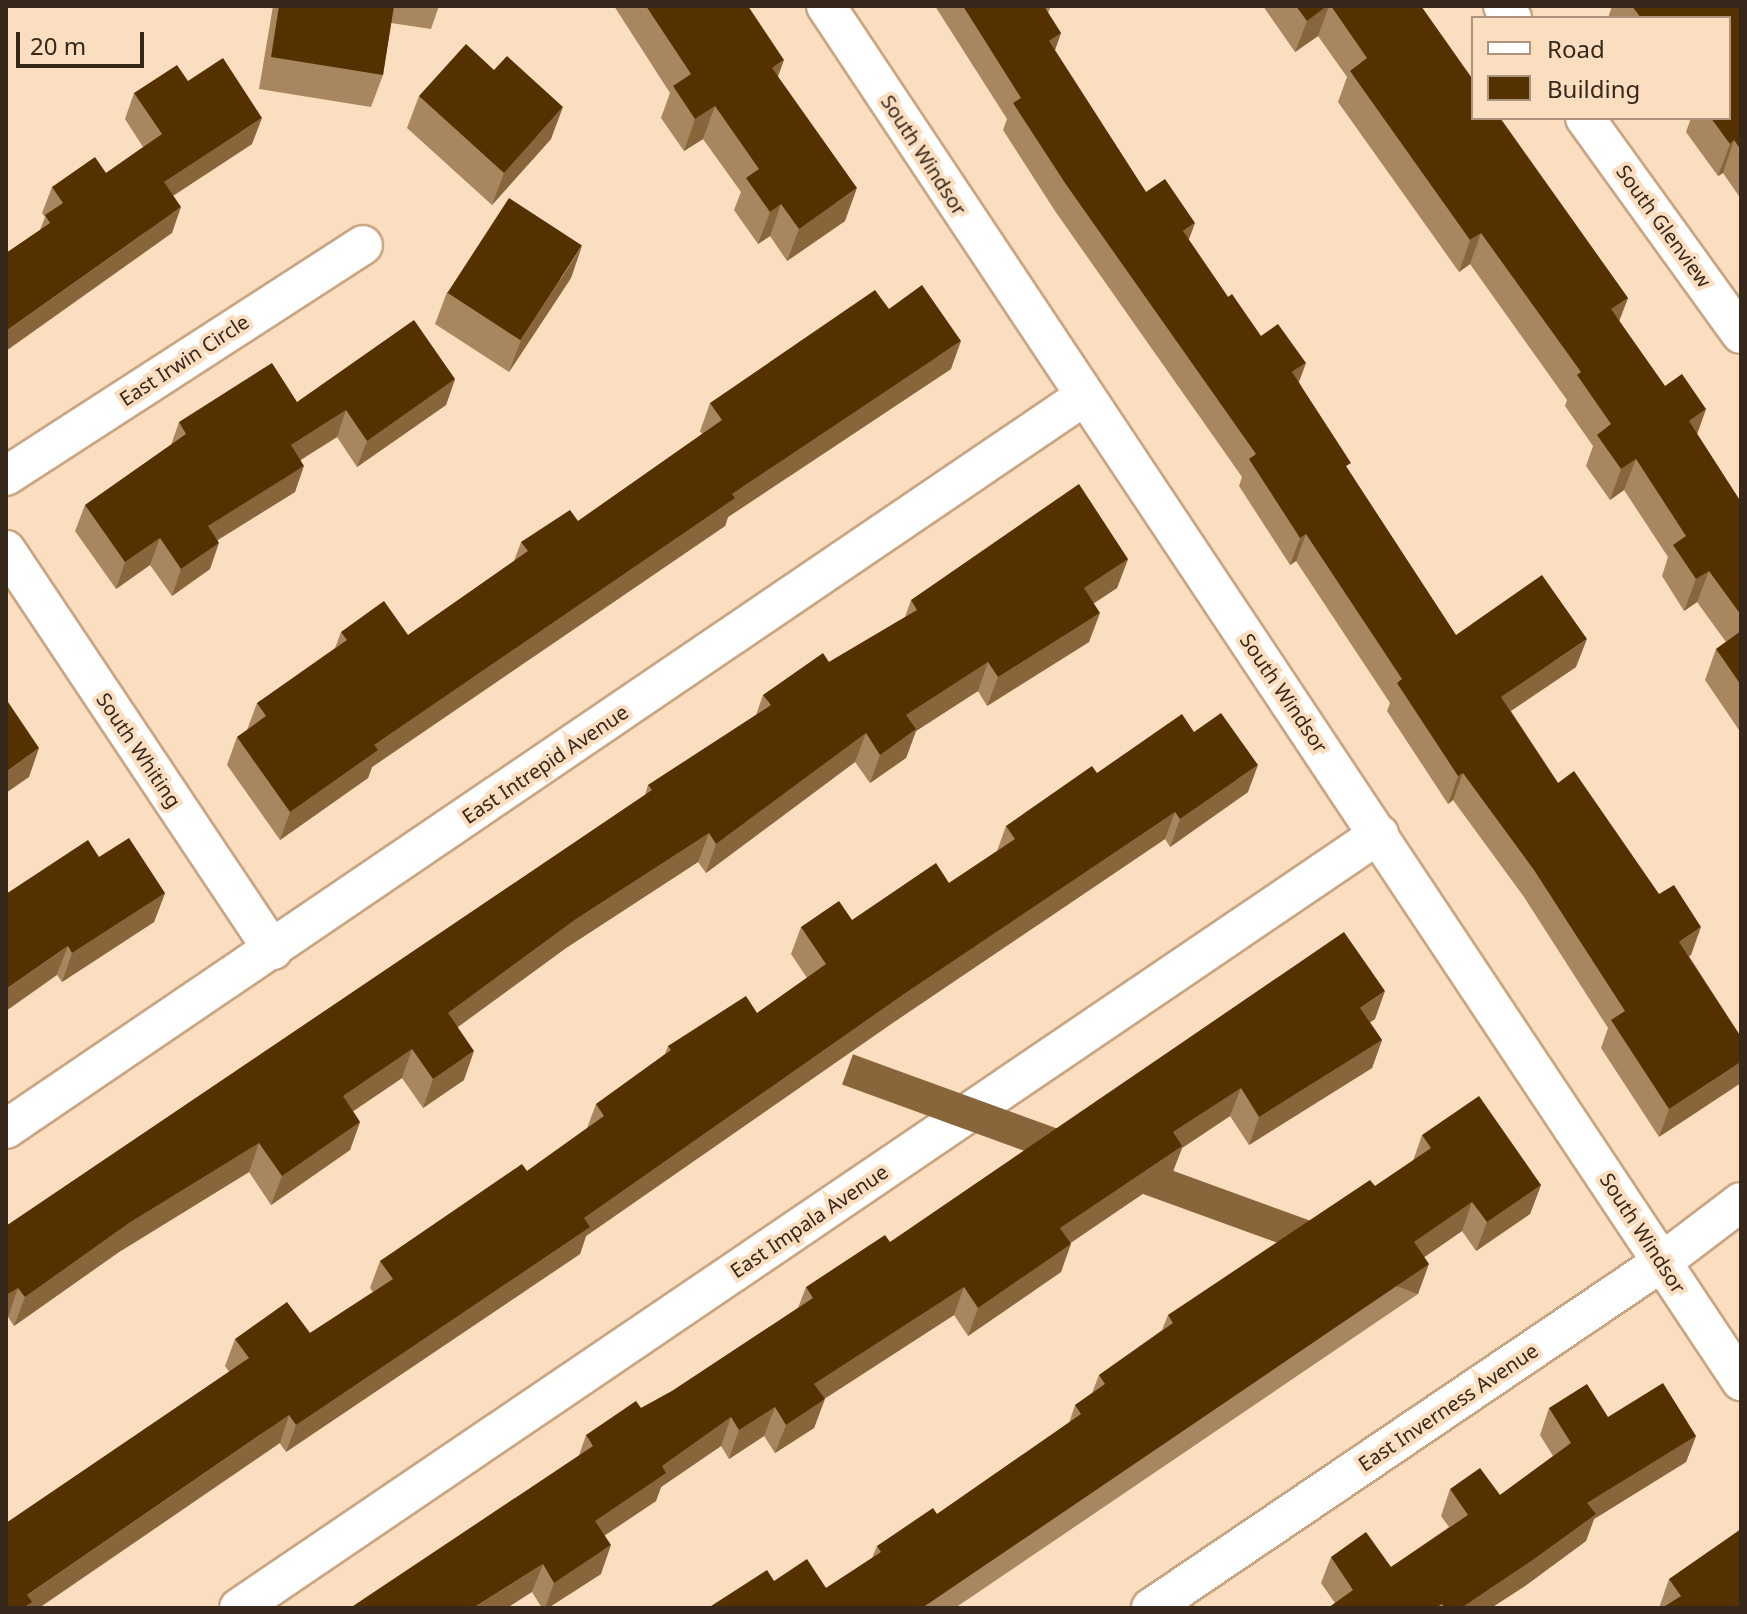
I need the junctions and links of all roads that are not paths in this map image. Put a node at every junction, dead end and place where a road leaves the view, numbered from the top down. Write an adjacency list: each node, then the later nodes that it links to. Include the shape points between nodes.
1 (826, 6): 5 (street, South Windsor)
2 (1586, 120): 4 (street, South Glenview)
3 (363, 245): 6 (street, East Irwin Circle)
4 (1741, 334)
5 (1083, 397): 8 (street, South Windsor); 9 (street, East Intrepid Avenue)
6 (6, 476)
7 (6, 550): 9 (street, South Whiting)
8 (1379, 834): 12 (street, South Windsor); 14 (street, East Impala Avenue)
9 (273, 950): 10 (street, East Intrepid Avenue)
10 (6, 1129)
11 (1741, 1202): 12 (street, East Inverness Avenue)
12 (1662, 1262): 13 (street, South Windsor); 15 (street, East Inverness Avenue)
13 (1741, 1381)
14 (239, 1608)
15 (1151, 1608)

